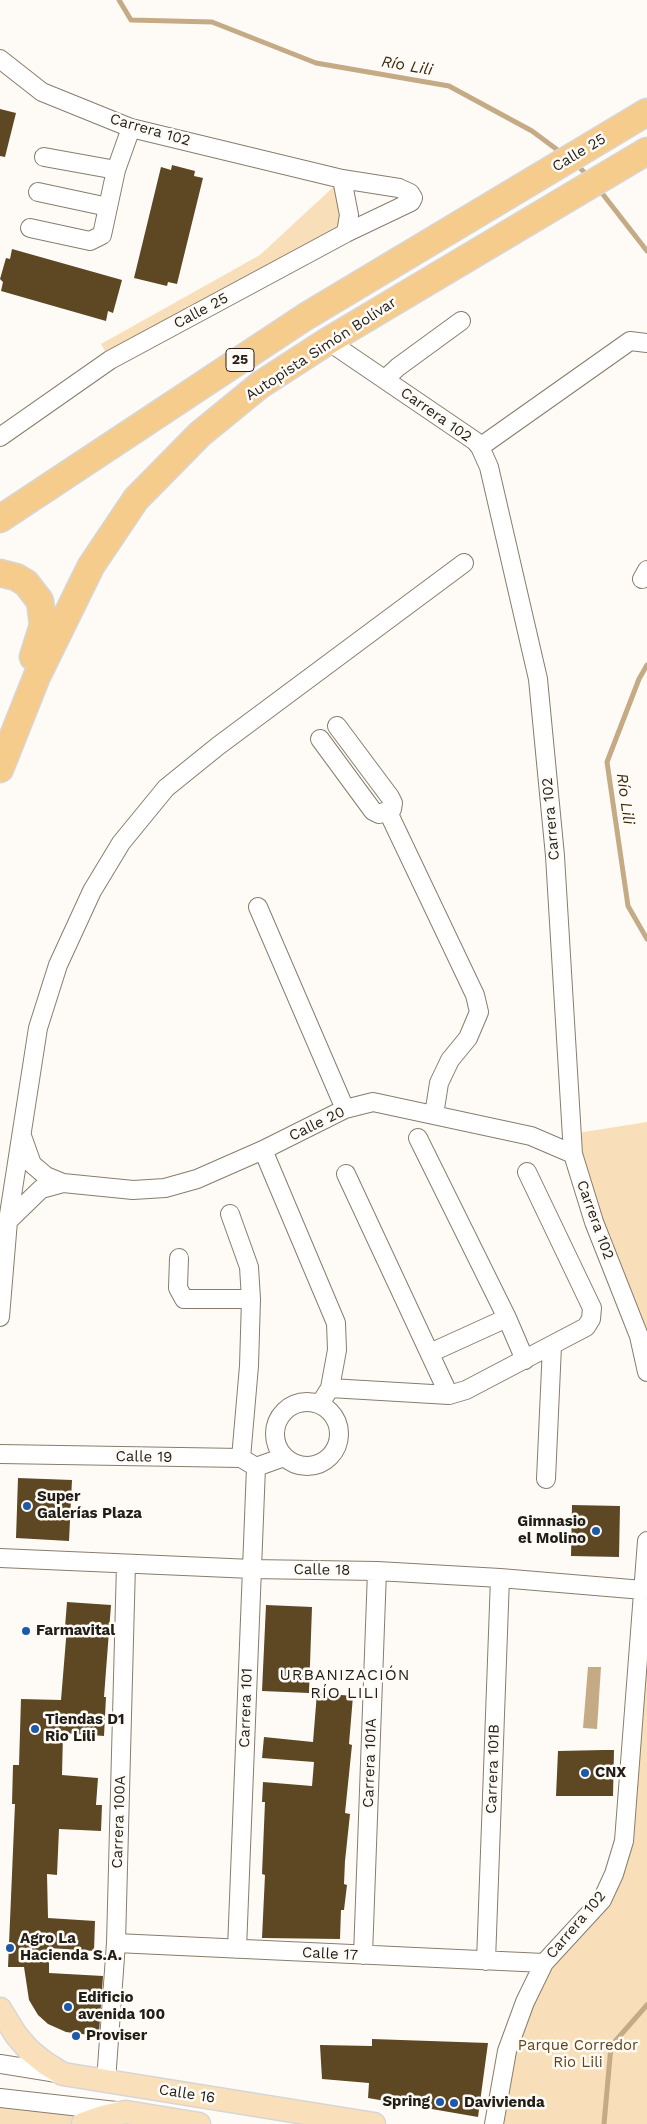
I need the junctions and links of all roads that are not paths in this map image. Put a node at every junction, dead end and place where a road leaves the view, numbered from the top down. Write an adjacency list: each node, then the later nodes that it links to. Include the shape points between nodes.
1 (0, 58): 3 (street, Carrera 102, via 42,92)
2 (647, 112): 19 (highway, Calle 25 / 25, via 305,317)
3 (131, 128): 6 (street); 7 (street, Carrera 102)
4 (647, 151): 14 (highway, Autopista Simón Bolívar / 25)
5 (44, 157): 6 (street)
6 (116, 170): 10 (street)
7 (342, 179): 9 (street, Carrera 102, via 400,188 412,195); 12 (street, via 349,215)
8 (38, 192): 10 (street)
9 (411, 202): 12 (street, Calle 25)
10 (108, 207): 11 (street, via 102,235 90,241)
11 (30, 228)
12 (346, 233): 17 (street, Calle 25, via 110,360)
13 (461, 321): 16 (street)
14 (328, 341): 16 (street, Carrera 102); 24 (highway, Autopista Simón Bolívar / 25, via 260,385 207,428 136,499 91,566 38,676)
15 (647, 343): 18 (street, via 630,341)
16 (385, 379): 18 (street, Carrera 102)
17 (0, 437)
18 (480, 447): 32 (street, Carrera 102, via 489,467 538,679 555,856)
19 (0, 519)
20 (464, 564): 29 (street, via 166,788 122,843 92,891 58,965 38,1028)
21 (0, 573): 24 (highway, via 16,577 30,586 40,601 43,613 40,635)
22 (337, 726): 25 (street, via 390,797 393,804)
23 (320, 739): 25 (street, via 373,811 379,814)
24 (1, 765)
25 (388, 812): 28 (street, via 475,995 479,1012 468,1038 450,1060 439,1083)
26 (258, 907): 27 (street)
27 (345, 1109): 28 (street, Calle 20, via 372,1102); 31 (street, Calle 20)
28 (434, 1115): 32 (street, Calle 20, via 531,1136)
29 (21, 1130): 35 (street, Calle 20, via 32,1164 46,1176); 37 (street)
30 (418, 1138): 41 (street)
31 (263, 1150): 35 (street, Calle 20, via 197,1179 165,1188 133,1190); 46 (street, via 336,1322 337,1350)
32 (573, 1154): 45 (street, Carrera 102, via 594,1222 640,1336)
33 (527, 1172): 42 (street, via 592,1308 586,1327)
34 (346, 1174): 43 (street)
35 (63, 1182): 37 (street, Calle 20, via 41,1190)
36 (230, 1214): 39 (street, Carrera 101, via 249,1266)
37 (8, 1220): 40 (street)
38 (179, 1258): 39 (street, via 178,1288 184,1299)
39 (251, 1299): 51 (street, Carrera 101)
40 (0, 1316)
41 (507, 1318): 43 (street); 44 (street)
42 (552, 1346): 44 (street); 52 (street)
43 (430, 1354): 47 (street)
44 (526, 1360): 47 (street)
45 (647, 1372)
46 (330, 1388): 47 (street); 48 (street)
47 (449, 1395)
48 (320, 1404): 50 (street, via 294,1404 280,1416 274,1433 275,1442); 50 (street, via 336,1420 339,1442 334,1453 316,1466 304,1467)
49 (0, 1454): 51 (street, Calle 19)
50 (284, 1457): 51 (street, Calle 19)
51 (248, 1463): 56 (street, Carrera 101)
52 (546, 1479)
53 (647, 1542): 59 (street, Carrera 102)
54 (0, 1558): 55 (street, Calle 18)
55 (126, 1564): 56 (street, Calle 18); 60 (street, Carrera 100A)
56 (252, 1568): 57 (street, Calle 18); 61 (street, Carrera 101)
57 (377, 1571): 58 (street, Calle 18); 62 (street, Carrera 101A)
58 (500, 1578): 59 (street, Calle 18); 63 (street, Carrera 101B)
59 (644, 1590): 64 (street, Carrera 102, via 624,1841 602,1900)
60 (116, 1944): 61 (street, Calle 17); 68 (street, Carrera 100A)
61 (237, 1949): 62 (street, Calle 17)
62 (363, 1955): 63 (street, Calle 17)
63 (486, 1961): 64 (street, Calle 17)
64 (544, 1963): 74 (street, Carrera 102, via 506,2052)
65 (0, 2009): 67 (main road, via 29,2050)
66 (0, 2064): 67 (street, Calle 16)
67 (62, 2074): 68 (main road, Calle 16)
68 (106, 2081): 73 (main road, Calle 16)
69 (0, 2098): 70 (street, Calle 16)
70 (126, 2112): 71 (main road); 72 (main road, Calle 16)
71 (83, 2124)
72 (199, 2124)
73 (374, 2124)
74 (494, 2124)

